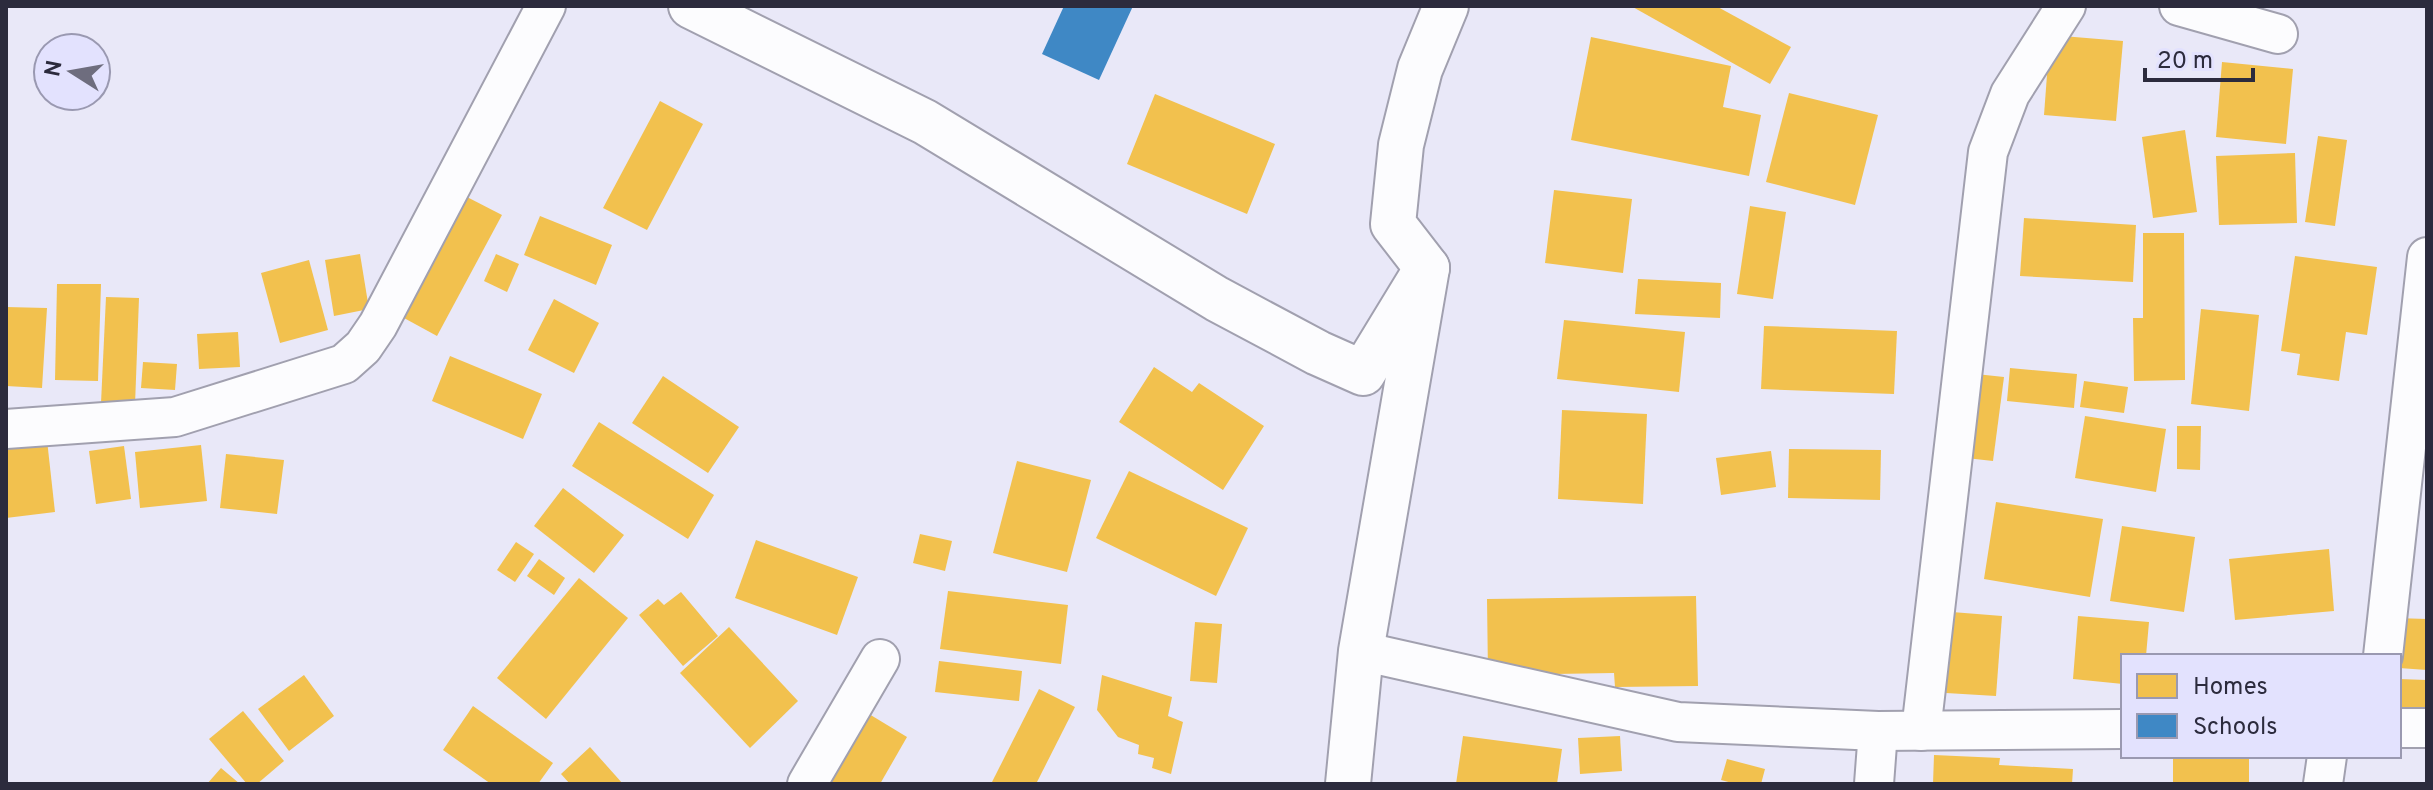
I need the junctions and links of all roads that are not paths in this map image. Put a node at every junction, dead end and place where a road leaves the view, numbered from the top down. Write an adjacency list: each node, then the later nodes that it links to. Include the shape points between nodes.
1 (546, 6): 9 (street, via 378,325 344,364 175,417)
2 (691, 6): 8 (street, via 925,122 1217,299 1363,373)
3 (1446, 6): 8 (street, via 1420,69 1401,145 1393,224)
4 (2066, 6): 17 (street, via 2010,94 1988,152)
5 (2179, 6): 6 (street)
6 (2278, 34)
7 (2427, 257): 11 (street)
8 (1427, 268): 10 (street)
9 (6, 429)
10 (1361, 651): 16 (street, via 1678,722); 20 (street)
11 (2383, 654)
12 (880, 659): 19 (street)
13 (2401, 728): 14 (street)
14 (2427, 728)
15 (2121, 729): 17 (street)
16 (1878, 731): 17 (street); 21 (street)
17 (1921, 731)
18 (2327, 758): 22 (street)
19 (807, 784)
20 (1348, 784)
21 (1874, 784)
22 (2323, 784)

